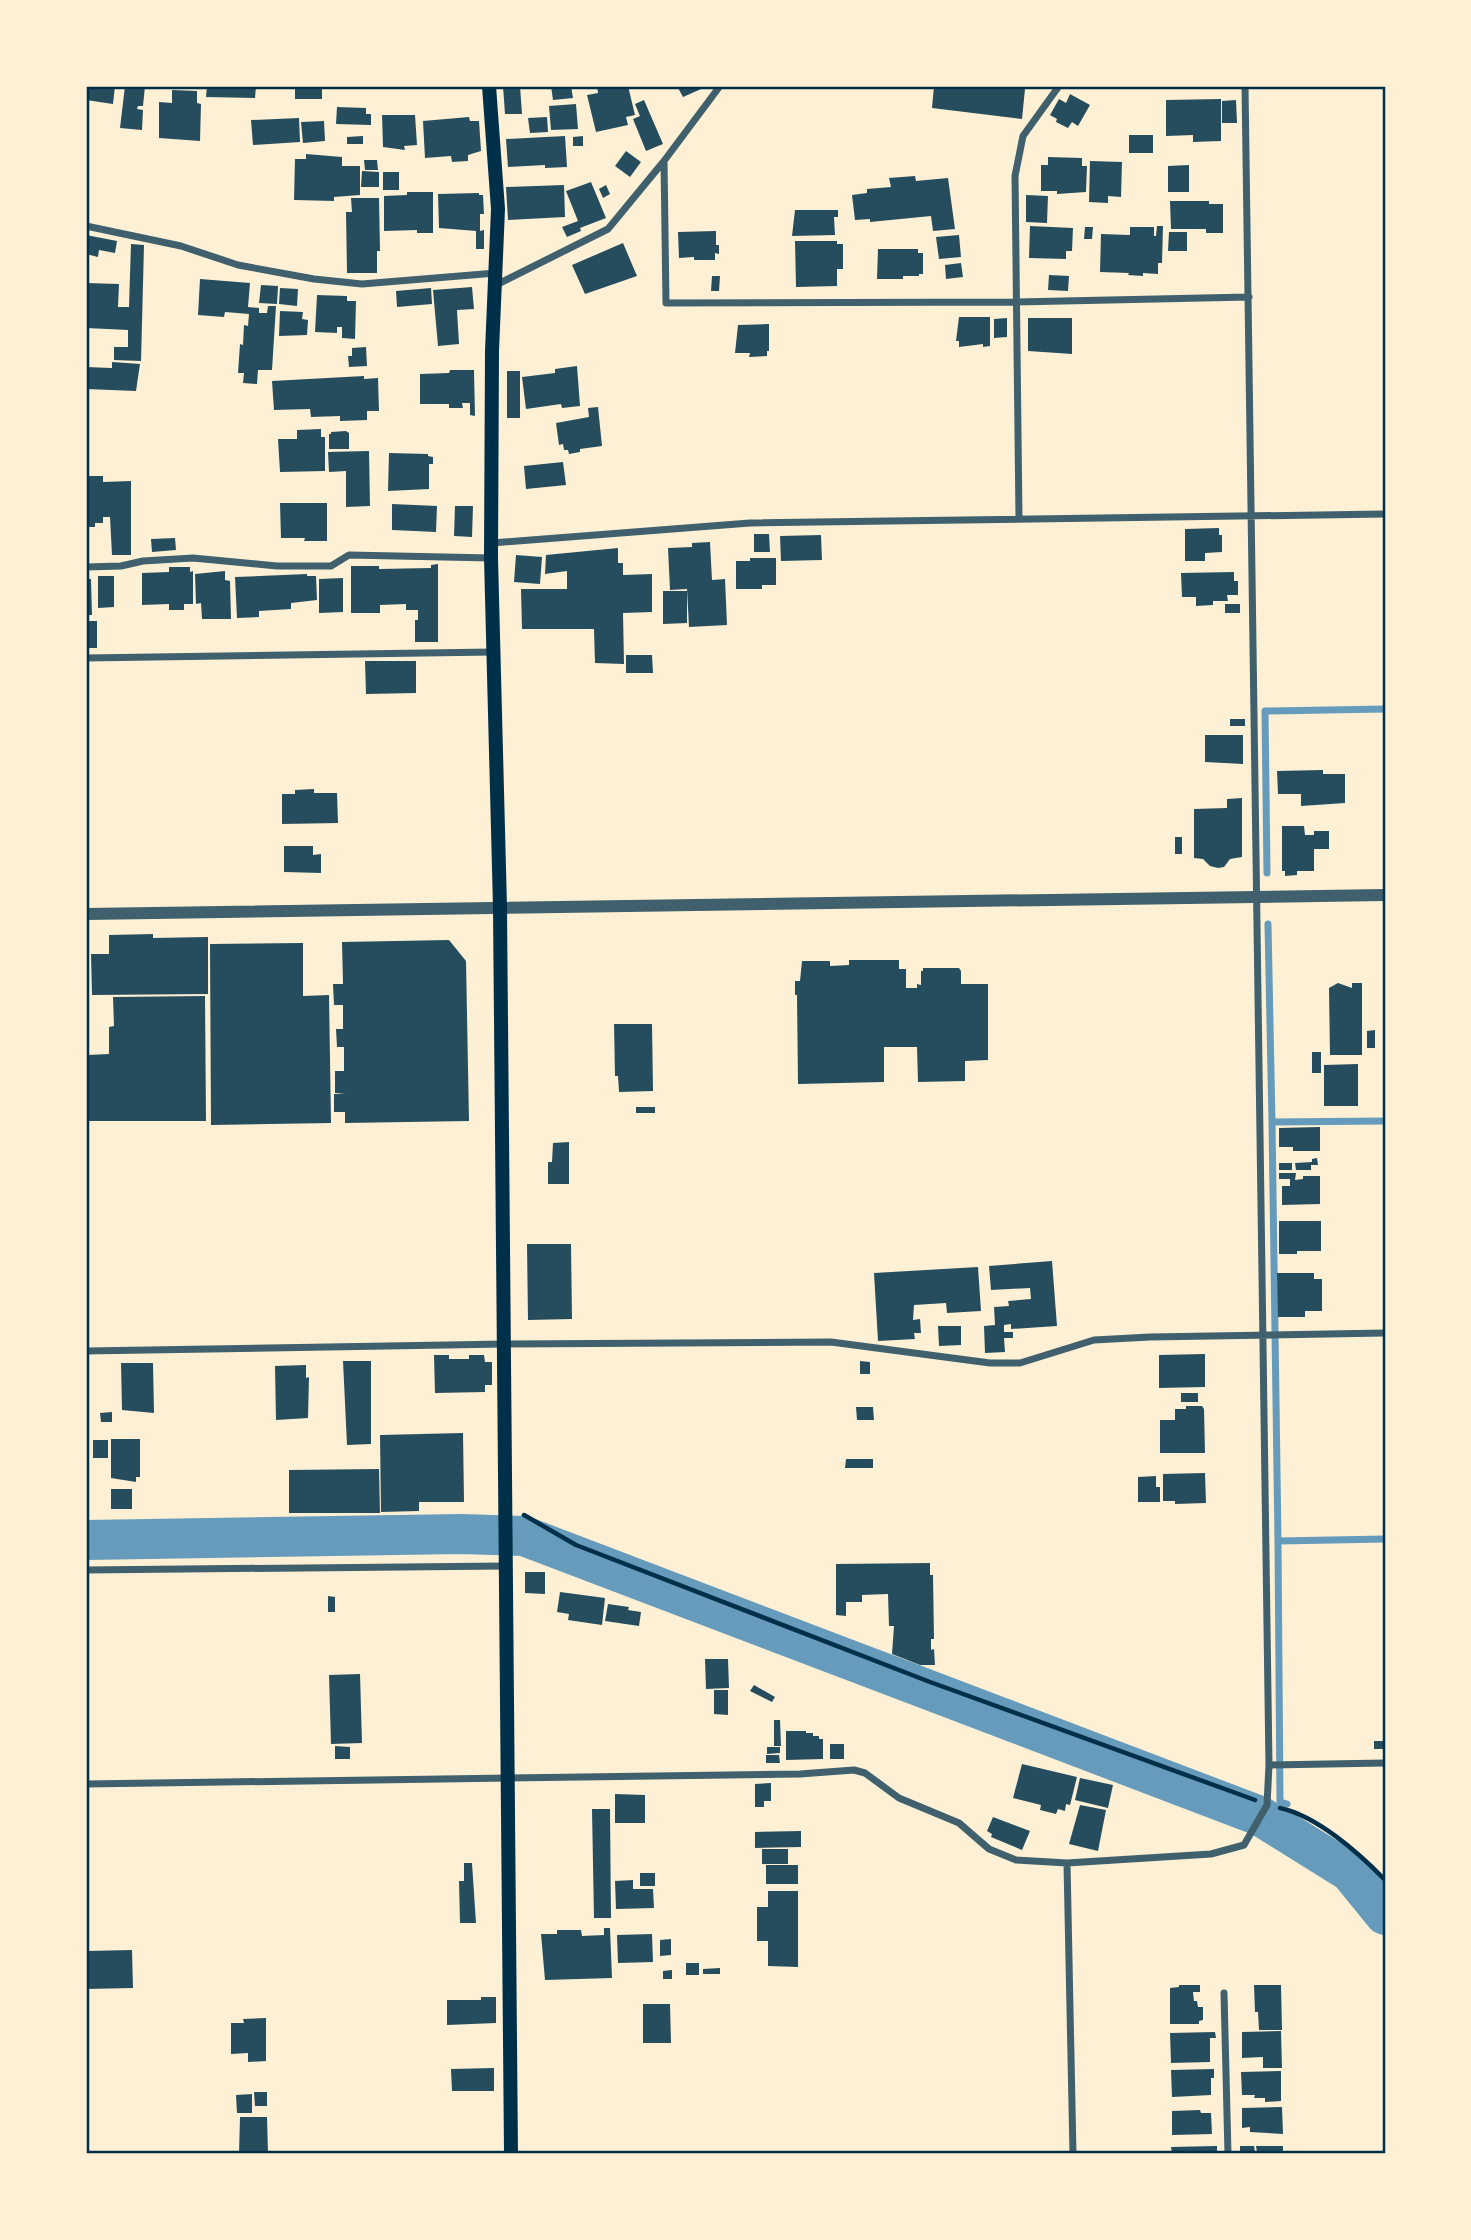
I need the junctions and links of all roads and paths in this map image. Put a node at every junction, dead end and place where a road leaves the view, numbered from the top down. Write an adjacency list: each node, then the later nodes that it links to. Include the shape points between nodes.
1 (489, 86): 7 (main road, via 498,209)
2 (720, 86): 5 (street)
3 (1059, 86): 9 (street, via 1023,136 1015,176)
4 (1245, 86): 8 (street)
5 (664, 162): 7 (street, via 608,229); 9 (street, via 666,303)
6 (86, 226): 7 (street, via 181,246 238,265 314,279 362,284)
7 (495, 279): 13 (main road)
8 (1250, 297): 9 (street); 11 (street)
9 (1016, 302): 12 (street)
10 (1385, 514): 11 (street)
11 (1251, 517): 12 (street); 18 (street)
12 (1019, 518): 13 (street, via 750,523)
13 (491, 550): 14 (street, via 349,555 331,566 192,558); 15 (main road)
14 (86, 567)
15 (493, 652): 16 (street); 19 (main road)
16 (86, 658)
17 (1385, 895): 18 (street)
18 (1258, 897): 19 (street); 22 (street)
19 (499, 907): 20 (street); 23 (main road)
20 (86, 914)
21 (1385, 1333): 22 (street)
22 (1261, 1335): 23 (street, via 1094,1340 1020,1363 831,1342); 29 (street)
23 (505, 1344): 24 (street); 25 (main road)
24 (86, 1351)
25 (505, 1511): 26 (main road); 32 (path, via 576,1545)
26 (504, 1561): 27 (street); 30 (main road)
27 (86, 1570)
28 (1385, 1763): 29 (street)
29 (1272, 1765): 32 (street)
30 (508, 1777): 31 (street); 33 (street, via 854,1770 899,1798 959,1823 998,1853 1016,1860); 36 (main road)
31 (86, 1784)
32 (1266, 1809): 33 (street, via 1244,1845 1211,1854); 34 (path, via 1297,1812 1365,1859)
33 (1067, 1863): 37 (street)
34 (1385, 1880)
35 (1224, 1993): 38 (street)
36 (511, 2154)
37 (1073, 2154)
38 (1228, 2154)

